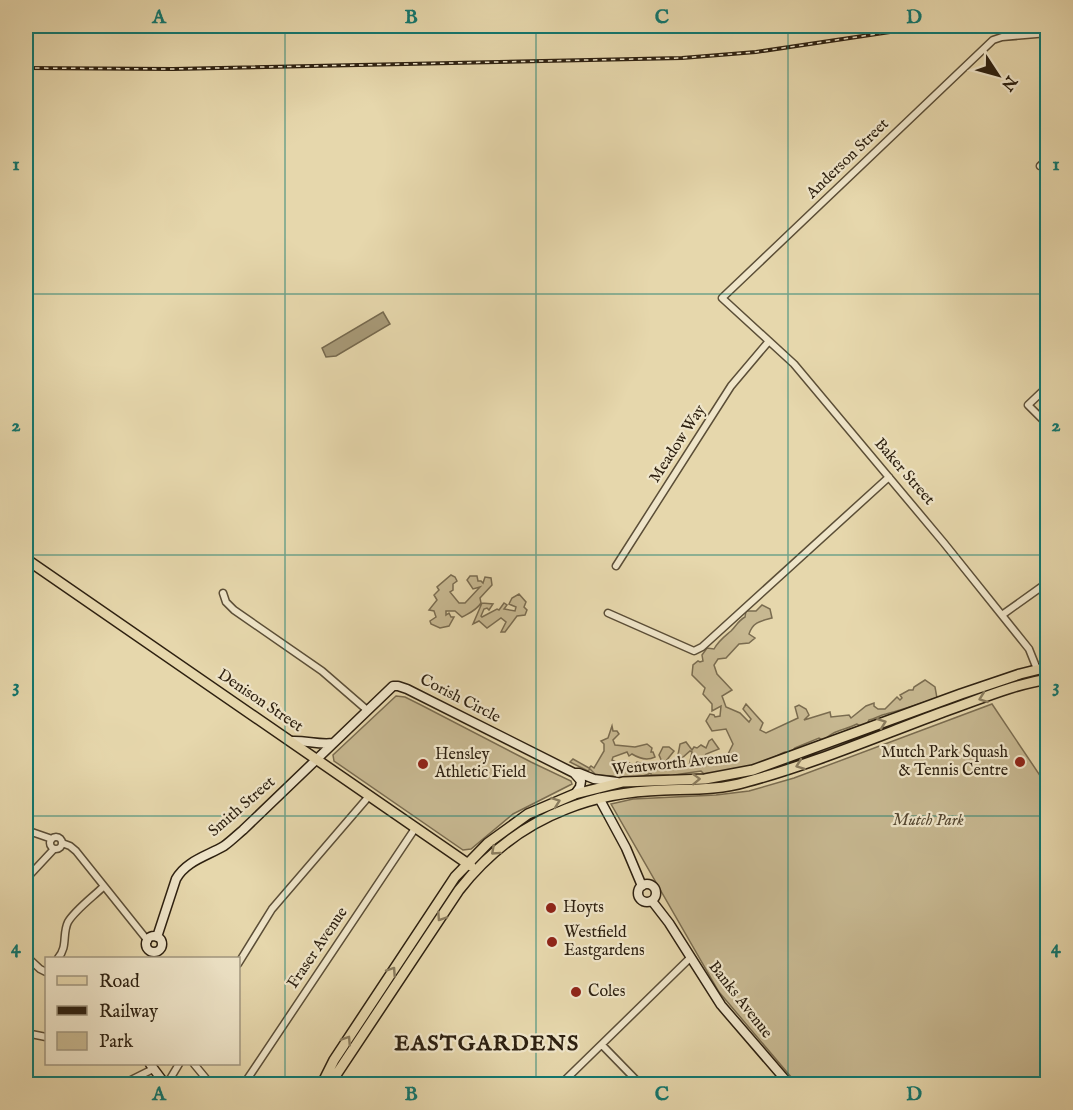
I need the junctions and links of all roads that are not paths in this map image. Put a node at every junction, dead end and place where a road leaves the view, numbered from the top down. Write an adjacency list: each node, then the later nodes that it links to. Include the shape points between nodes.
1 (1047, 33): 4 (street, Anderson Street, via 993,40)
2 (1047, 159): 3 (street)
3 (1041, 166)
4 (722, 298): 5 (street, Baker Street)
5 (769, 341): 8 (street, Baker Street, via 794,364); 11 (street, Meadow Way, via 731,386)
6 (1047, 386): 7 (street, via 1028,405)
7 (1047, 425)
8 (889, 477): 15 (street, via 694,651); 16 (street, Baker Street)
9 (1047, 545): 12 (street)
10 (26, 559): 22 (main road, Denison Street)
11 (616, 566)
12 (1044, 585): 14 (street); 16 (street)
13 (223, 594): 21 (street, via 234,610 322,671)
14 (1046, 594): 17 (street)
15 (608, 613)
16 (1002, 615): 19 (street, Baker Street, via 1029,649)
17 (1045, 647)
18 (1047, 668): 19 (main road, Wentworth Avenue)
19 (1037, 669): 20 (main road, Baker Street); 26 (main road, Wentworth Avenue, one-way to 19, via 705,779 753,770)
20 (1043, 680): 30 (main road, Wentworth Avenue, one-way to 30, via 1009,688 743,783)
21 (367, 710): 23 (street, Corish Circle); 25 (street, Corish Circle, via 393,687 402,686)
22 (291, 741): 23 (street); 24 (main road, Denison Street)
23 (333, 743): 24 (street, Corish Circle)
24 (317, 759): 29 (main road, Denison Street); 40 (street, Smith Street, via 226,844 180,871)
25 (574, 773): 26 (street, Corish Circle); 28 (street, via 581,781)
26 (623, 782): 27 (main road, Wentworth Avenue)
27 (597, 788): 28 (main road, Wentworth Avenue); 30 (main road)
28 (575, 794): 36 (main road, Wentworth Avenue, one-way to 28, via 528,814)
29 (370, 795): 31 (main road, Denison Street); 46 (street, via 272,909)
30 (598, 798): 37 (main road, Wentworth Avenue, one-way to 37, via 531,825); 45 (street, Banks Avenue, via 642,886 650,885 655,890 652,901)
31 (416, 827): 36 (main road, Denison Street); 58 (street, Fraser Avenue)
32 (26, 831): 33 (street)
33 (52, 839): 34 (street, via 57,837); 35 (street, via 50,845)
34 (62, 843): 35 (street, via 61,848); 39 (street, via 76,851)
35 (54, 849): 38 (street)
36 (467, 863): 37 (main road, Denison Street); 51 (main road, Wentworth Avenue, one-way to 36)
37 (475, 870): 51 (main road, Wentworth Avenue, one-way to 51)
38 (26, 879)
39 (103, 887): 41 (street); 44 (street, via 69,920)
40 (157, 937): 41 (street); 42 (street, via 162,945)
41 (148, 940): 42 (street)
42 (153, 955)
43 (26, 956): 47 (street)
44 (59, 957)
45 (690, 958): 50 (street); 64 (street, Banks Avenue, via 721,1005)
46 (240, 961)
47 (45, 972)
48 (26, 1033): 49 (street)
49 (45, 1037)
50 (602, 1045): 62 (street); 63 (street)
51 (338, 1062): 59 (main road); 60 (main road, Wentworth Avenue); 61 (main road, Wentworth Avenue)
52 (178, 1065): 56 (street)
53 (195, 1065): 57 (street, via 208,1081)
54 (151, 1066): 55 (street); 56 (street)
55 (123, 1084)
56 (166, 1084)
57 (216, 1084)
58 (244, 1084)
59 (315, 1084)
60 (322, 1084)
61 (332, 1084)
62 (561, 1084)
63 (640, 1084)
64 (789, 1084)

